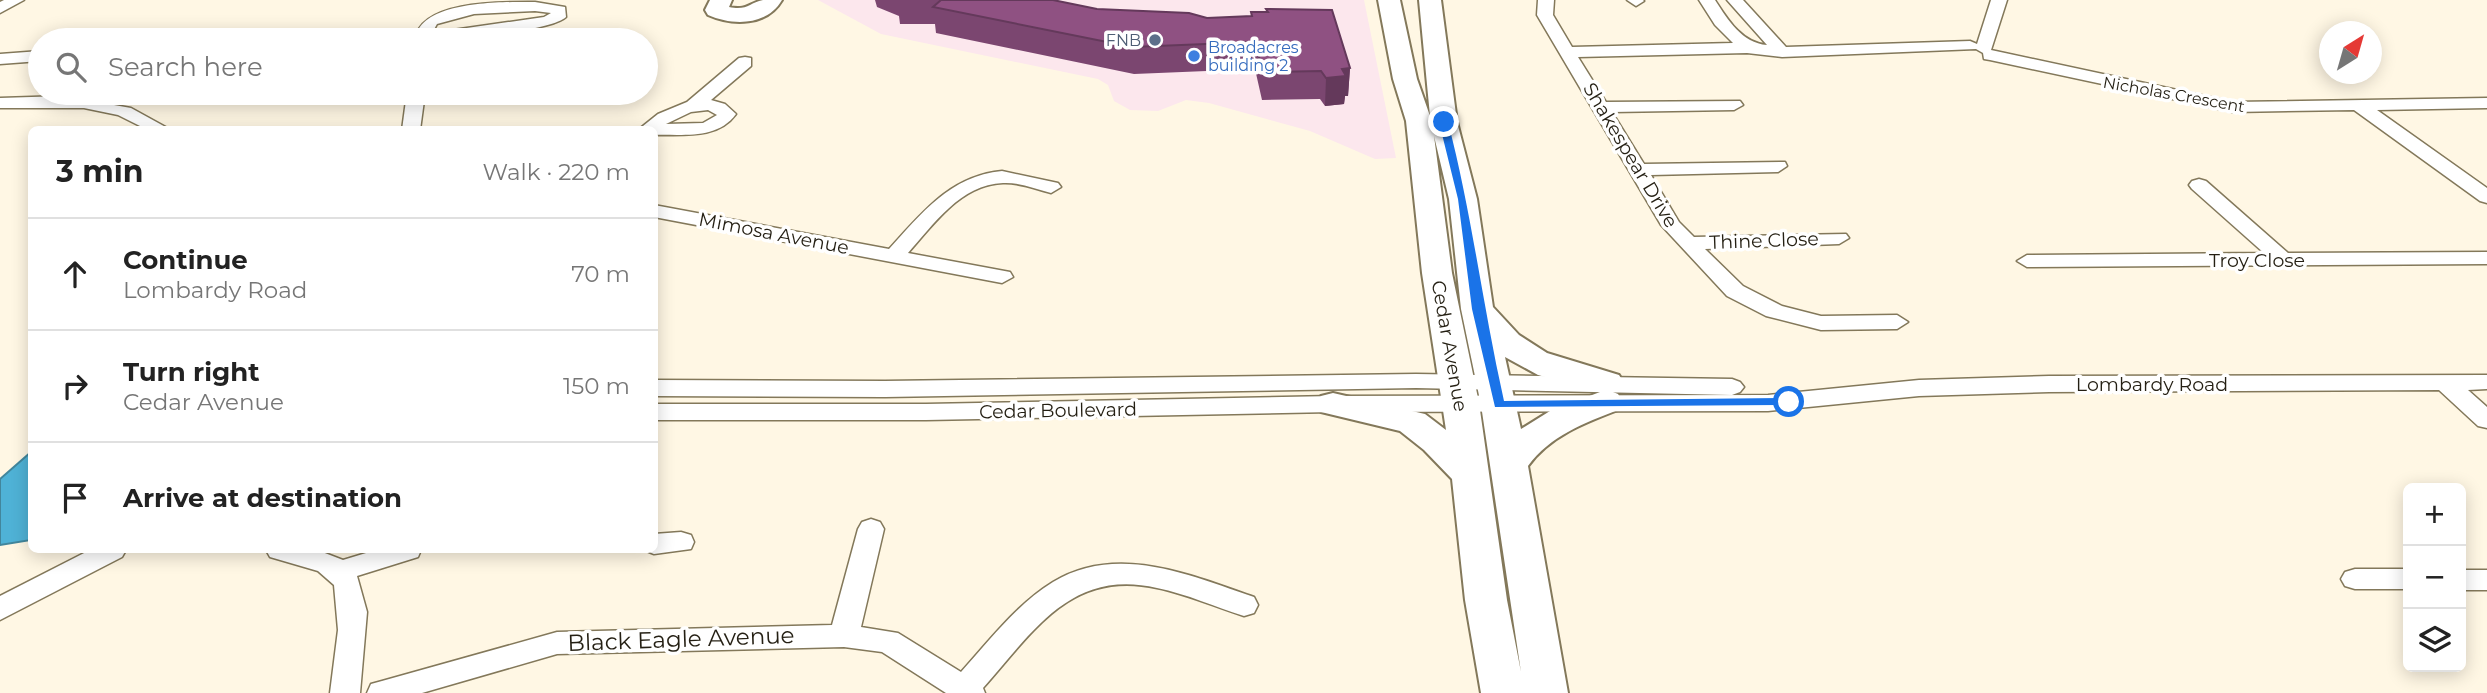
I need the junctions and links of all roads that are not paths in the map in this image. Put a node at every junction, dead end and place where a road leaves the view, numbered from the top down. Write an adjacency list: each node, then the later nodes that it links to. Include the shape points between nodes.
1 (16, 0): 10 (street)
2 (771, 0): 9 (main road, via 761,11 743,15 720,13)
3 (1389, 0): 53 (main road, Cedar Avenue, via 1419,121 1437,273)
4 (1430, 0): 48 (main road, Cedar Avenue, via 1444,122 1463,199)
5 (1546, 0): 15 (street, Shakespear Drive, via 1545,14)
6 (1707, 0): 13 (street)
7 (1735, 0): 16 (street)
8 (1999, 0): 14 (street)
9 (716, 2)
10 (0, 9)
11 (425, 28): 12 (street, via 449,13 560,10 547,21)
12 (502, 28)
13 (1747, 48): 15 (street, Shakespear Drive); 16 (street, Nicholas Crescent)
14 (1979, 51): 16 (street, Nicholas Crescent); 26 (street, Nicholas Crescent, via 2233,107)
15 (1568, 52): 28 (street, Shakespear Drive)
16 (1782, 52)
17 (28, 57): 18 (street)
18 (0, 59)
19 (745, 62): 27 (street)
20 (0, 103): 21 (street)
21 (28, 103)
22 (2487, 103): 26 (street, Nicholas Crescent)
23 (98, 105): 31 (street, via 142,116)
24 (414, 105): 32 (street)
25 (1734, 105): 28 (street)
26 (2358, 105): 39 (street)
27 (692, 107): 33 (street, via 671,113); 34 (street, via 719,108 726,117 708,127)
28 (1602, 107): 36 (street, Shakespear Drive)
29 (0, 109): 30 (street, via 87,112)
30 (128, 126)
31 (156, 126)
32 (412, 126)
33 (653, 126)
34 (658, 130)
35 (1777, 166): 36 (street)
36 (1639, 170): 42 (street, Shakespear Drive, via 1671,225)
37 (2199, 185): 46 (street)
38 (1051, 187): 43 (street, via 1002,177 976,181 941,206)
39 (2487, 197)
40 (658, 212): 43 (street, Mimosa Avenue)
41 (1839, 238): 42 (street, Thine Close)
42 (1689, 243): 49 (street, Shakespear Drive, via 1748,300 1803,319 1841,324)
43 (894, 256): 47 (street, Mimosa Avenue)
44 (2487, 258): 46 (street, Troy Close)
45 (2027, 261): 46 (street, Troy Close)
46 (2285, 261)
47 (1002, 277)
48 (1478, 309): 54 (main road, via 1500,340 1532,361); 55 (main road, Cedar Avenue)
49 (1897, 322)
50 (2444, 381): 51 (street, Lombardy Road); 54 (street, Lombardy Road, via 1919,388 1789,402); 58 (street)
51 (2487, 382)
52 (658, 388): 53 (street, Cedar Boulevard)
53 (1459, 392): 55 (street, Lombardy Road); 56 (street, Cedar Boulevard); 59 (main road, Cedar Avenue)
54 (1606, 393): 55 (street, Lombardy Road); 59 (main road, via 1531,437)
55 (1496, 394): 59 (main road, Cedar Avenue)
56 (1333, 404): 57 (street, Cedar Boulevard); 59 (main road, via 1412,422)
57 (658, 412)
58 (2487, 420)
59 (1490, 472): 75 (main road, Cedar Avenue, via 1488,619); 76 (main road, Cedar Avenue)
60 (871, 529): 71 (street)
61 (106, 553): 70 (street)
62 (289, 553): 64 (street)
63 (398, 553): 64 (street)
64 (340, 571): 73 (street, via 349,585 352,606)
65 (2355, 579): 66 (street)
66 (2403, 579)
67 (2466, 580): 68 (street)
68 (2487, 580)
69 (1244, 605): 72 (street, via 1144,575 1119,573 1083,580 1047,603)
70 (0, 609)
71 (844, 636): 72 (street, Black Eagle Avenue, via 896,644); 74 (street, Black Eagle Avenue, via 557,643)
72 (967, 691)
73 (345, 693)
74 (382, 693)
75 (1503, 693)
76 (1546, 693)

